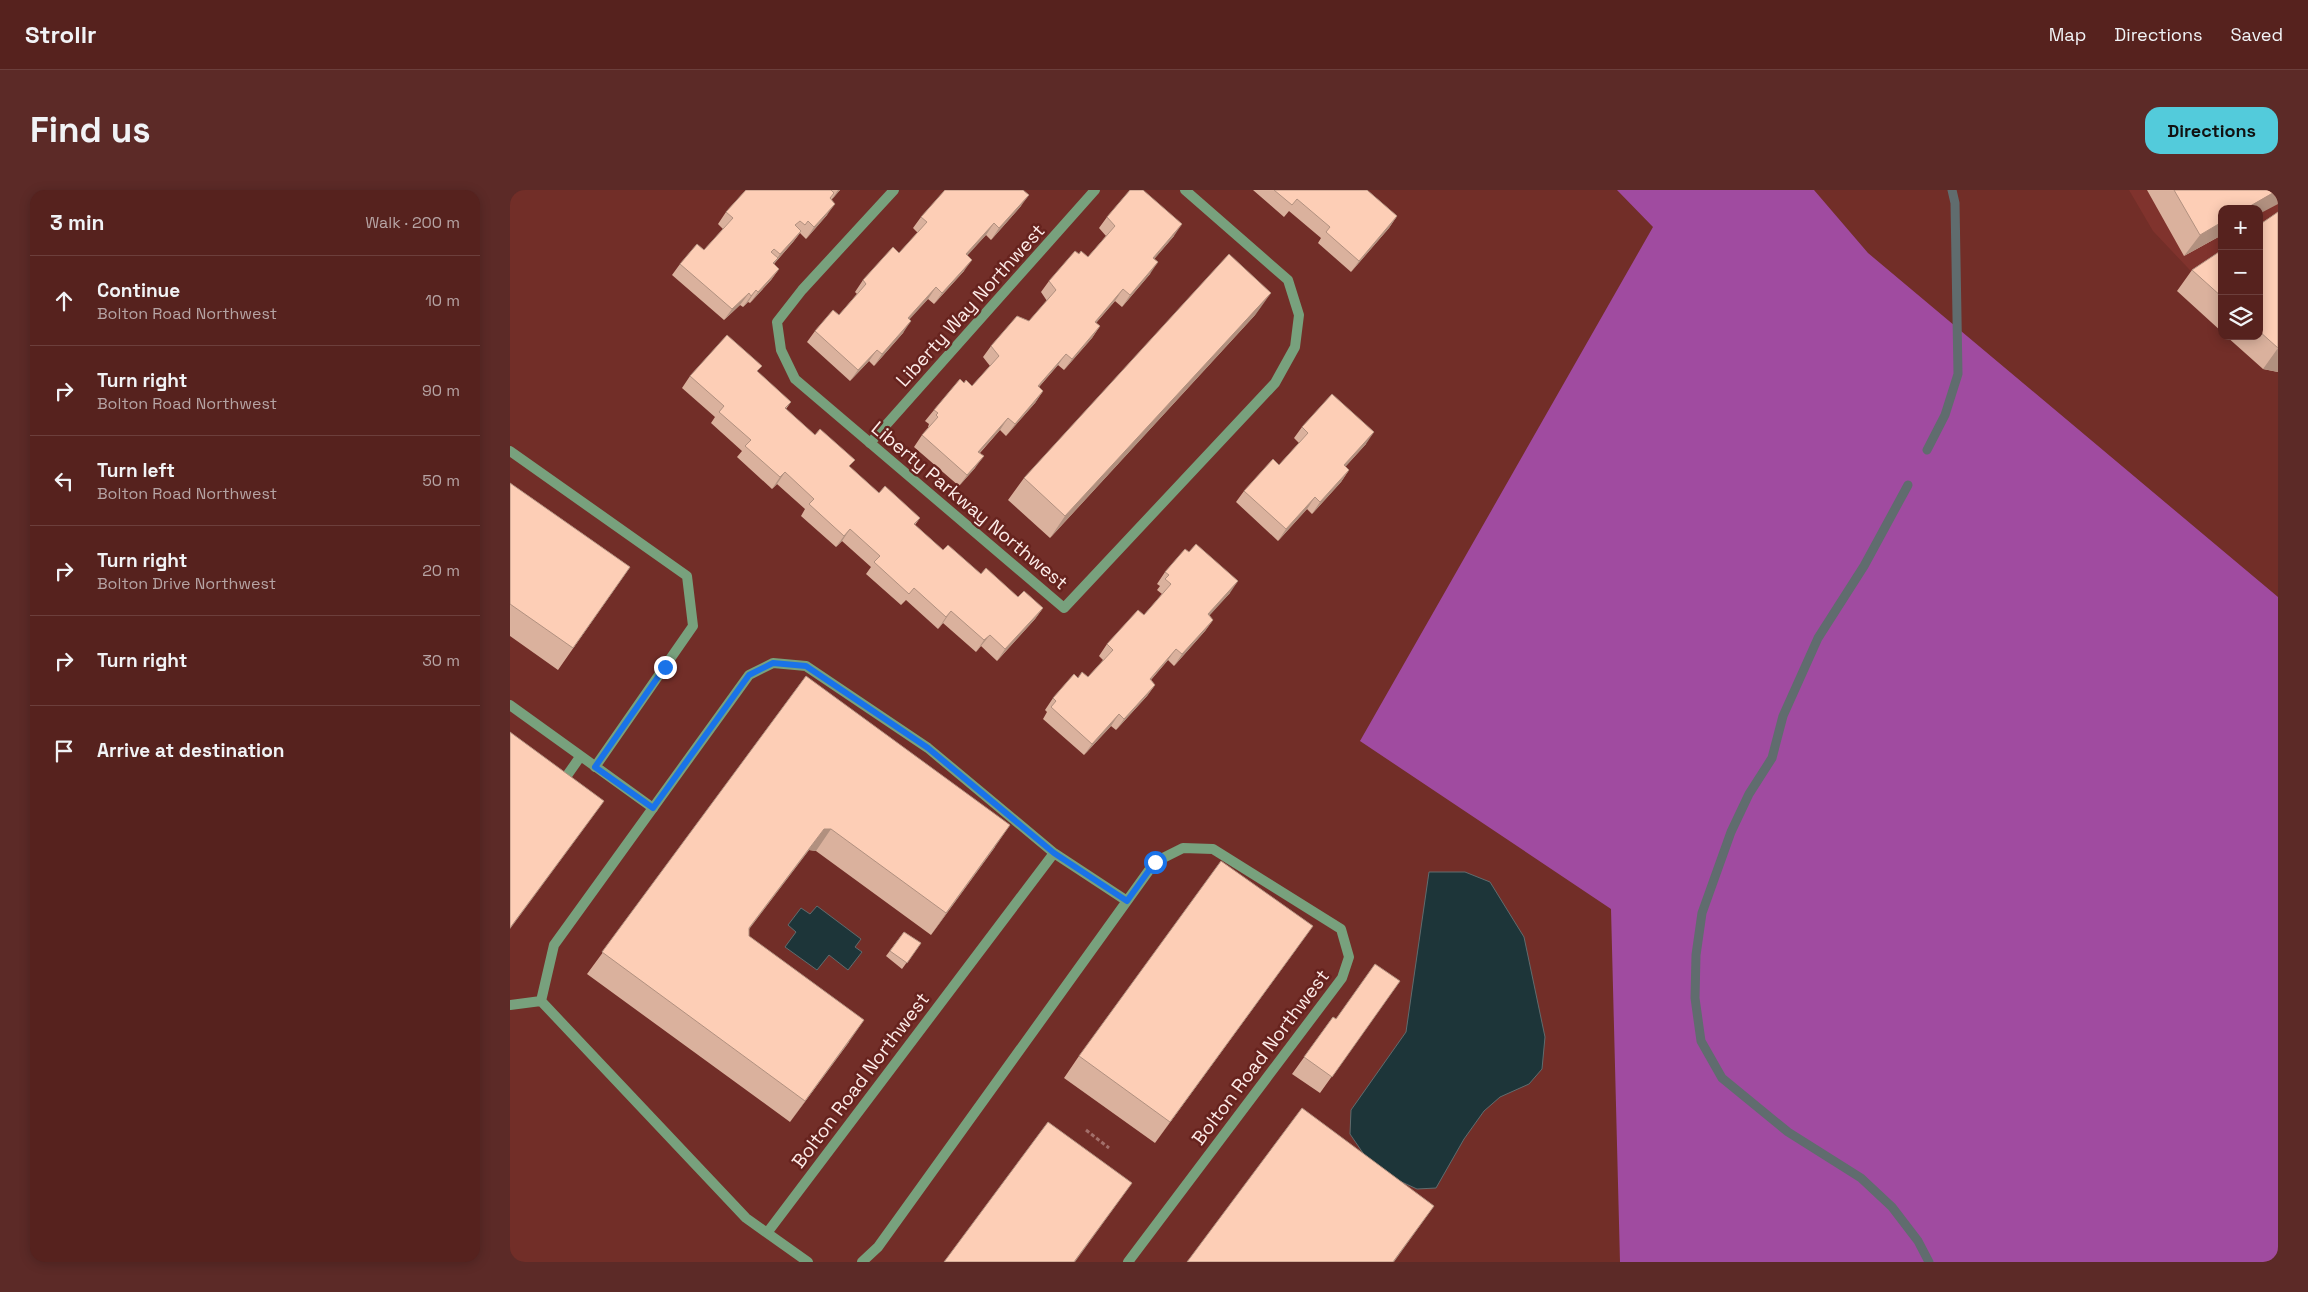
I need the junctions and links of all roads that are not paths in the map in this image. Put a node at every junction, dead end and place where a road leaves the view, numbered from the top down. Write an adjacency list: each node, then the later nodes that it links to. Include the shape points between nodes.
1 (894, 190): 4 (street, Liberty Parkway Northwest, via 802,290 777,322 780,350 795,380)
2 (1095, 190): 4 (street, Liberty Way Northwest)
3 (1185, 190): 4 (street, Liberty Parkway Northwest, via 1288,280 1299,315 1295,347 1275,383 1064,608)
4 (870, 443)
5 (510, 451): 8 (street, via 687,576 693,626)
6 (510, 704): 7 (street)
7 (580, 757): 8 (street); 9 (street)
8 (595, 767): 10 (street)
9 (552, 796)
10 (653, 808): 11 (street, via 749,675 773,663 806,666 928,748); 13 (street, via 554,946)
11 (1054, 853): 12 (street); 15 (street, Bolton Road Northwest)
12 (1127, 901): 17 (street, Bolton Road Northwest, via 878,1247); 18 (street, Bolton Road Northwest, via 1155,862 1183,848 1212,849 1341,929 1349,957 1342,978)
13 (541, 1001): 14 (street); 15 (street, via 746,1218)
14 (510, 1005)
15 (767, 1233): 16 (street)
16 (808, 1262)
17 (862, 1262)
18 (1128, 1262)

